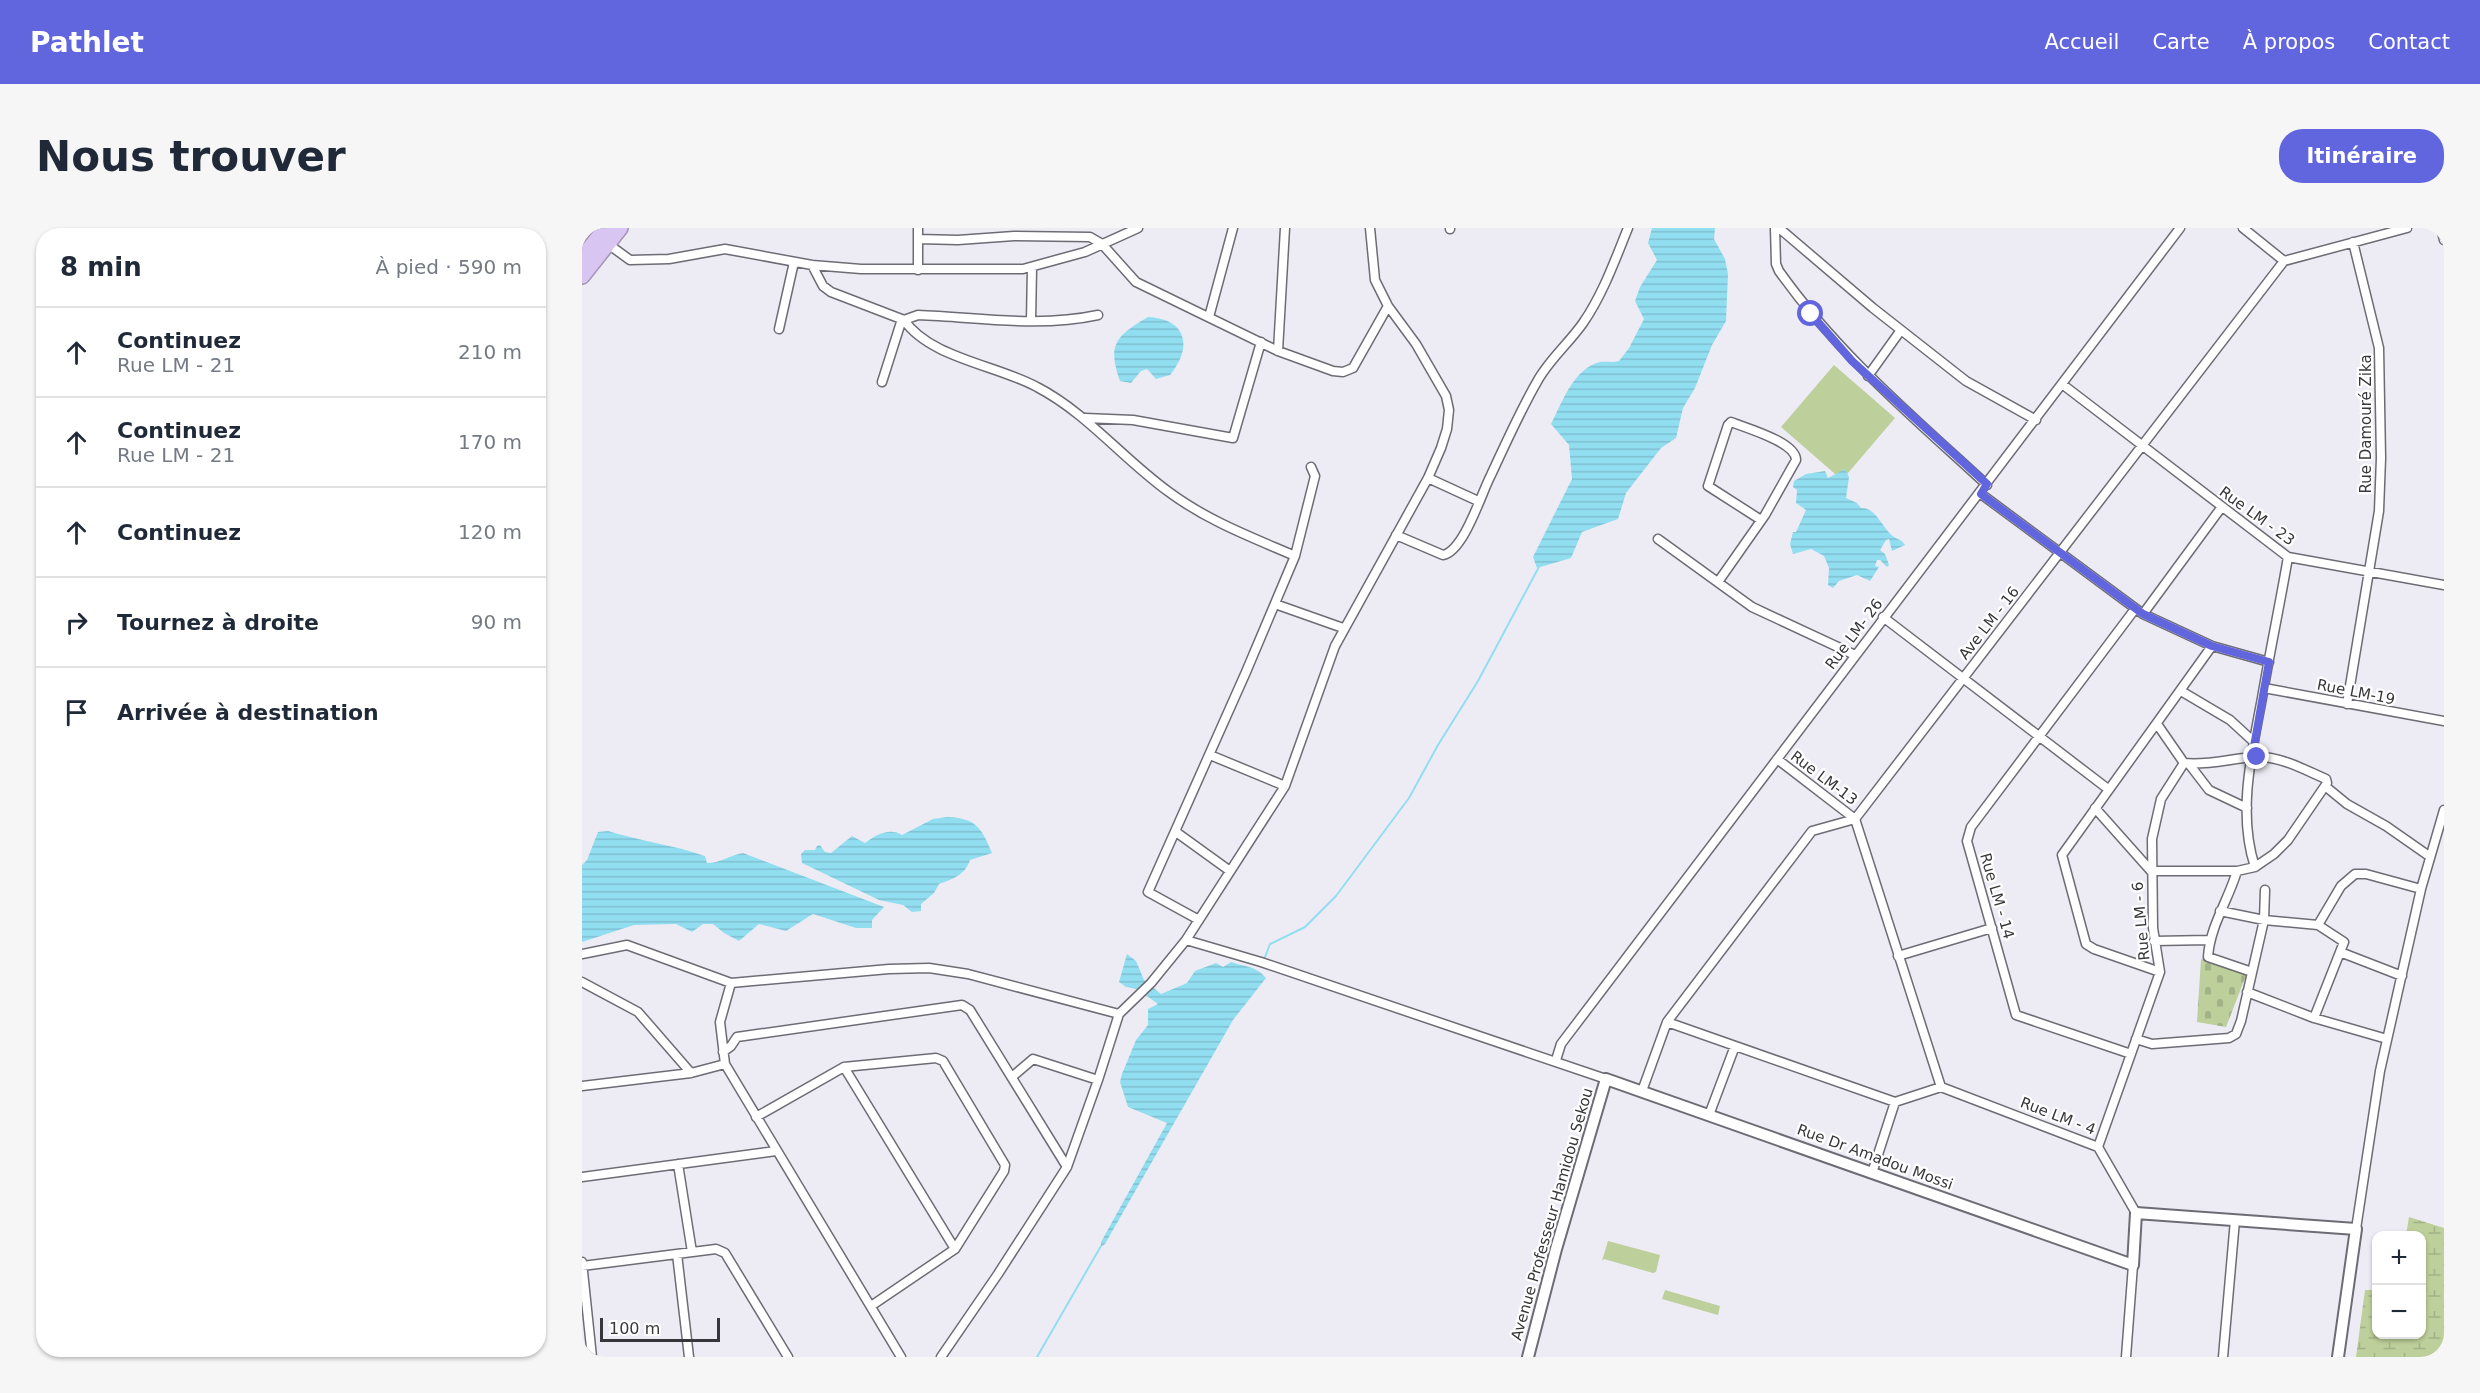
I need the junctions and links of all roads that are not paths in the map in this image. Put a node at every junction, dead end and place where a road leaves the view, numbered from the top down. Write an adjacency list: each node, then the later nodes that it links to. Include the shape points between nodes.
1 (620, 228): 13 (highway)
2 (918, 228): 14 (street)
3 (1138, 228): 17 (street)
4 (1233, 228): 27 (street)
5 (1285, 228): 33 (street)
6 (1370, 228): 25 (street, via 1375,280)
7 (1628, 228): 44 (street, via 1599,297 1579,329 1538,379)
8 (1777, 228): 31 (street); 34 (street, via 1779,271 1811,314)
9 (2180, 228): 36 (street, Rue LM- 26)
10 (2243, 228): 19 (street)
11 (2407, 228): 16 (street)
12 (2440, 228): 15 (street)
13 (602, 234): 18 (highway); 20 (street, via 630,260 669,259 725,249); 24 (highway)
14 (918, 239): 17 (street, via 1090,237); 23 (street)
15 (2444, 240)
16 (2353, 242): 19 (street); 52 (street, Rue Damouré Zika, via 2380,356 2380,493)
17 (1102, 244): 22 (street); 27 (street, via 1133,280)
18 (582, 258)
19 (2284, 261): 39 (street, Ave LM - 16)
20 (794, 262): 21 (street); 30 (street)
21 (812, 265): 23 (street); 28 (street, via 823,286 831,292)
22 (1032, 268): 23 (street); 29 (street)
23 (918, 270)
24 (582, 276)
25 (1388, 306): 33 (street, via 1353,368 1333,371); 41 (street, via 1446,396 1447,429)
26 (1098, 315): 29 (street)
27 (1209, 317): 32 (street)
28 (903, 319): 29 (street, via 918,315); 35 (street); 37 (street, via 911,330 943,350 1038,387)
29 (1031, 321)
30 (778, 329)
31 (1901, 330): 34 (street); 38 (street, via 1966,381)
32 (1261, 342): 33 (street); 37 (street, via 1233,438 1133,420)
33 (1278, 351)
34 (1868, 376): 42 (street)
35 (882, 382)
36 (2062, 384): 38 (street, Rue LM- 26); 39 (street, Rue LM - 23)
37 (1084, 418): 50 (street, via 1168,492 1209,519)
38 (2036, 420): 42 (street, Rue LM- 26)
39 (2143, 444): 45 (street, Rue LM - 23); 49 (street, Ave LM - 16)
40 (1311, 467): 50 (street, via 1315,476)
41 (1428, 478): 44 (street); 47 (street)
42 (1987, 484): 43 (street, Rue LM- 26)
43 (1981, 494): 49 (street); 58 (street, Rue LM- 26)
44 (1479, 501): 47 (street, via 1460,543 1448,554 1430,551)
45 (2222, 508): 51 (street, Rue LM - 23); 57 (street)
46 (1761, 520): 46 (street, via 1796,455 1777,440 1730,423 1707,486); 53 (street)
47 (1396, 535): 59 (street)
48 (1658, 539): 53 (street)
49 (2059, 553): 56 (street); 63 (street, Ave LM - 16)
50 (1296, 556): 55 (street)
51 (2288, 557): 52 (street, Rue LM - 23); 62 (street)
52 (2368, 573): 54 (street, Rue LM - 23); 66 (street, Rue Damouré Zika)
53 (1718, 582): 61 (street, via 1761,613)
54 (2444, 585)
55 (1275, 604): 59 (street); 71 (street)
56 (2135, 609): 57 (street); 69 (street, Rue LM - 14)
57 (2143, 614): 60 (street)
58 (1883, 617): 61 (street, Rue LM- 26); 63 (street)
59 (1343, 628): 75 (street)
60 (2212, 646): 62 (street); 65 (street)
61 (1855, 655): 73 (street, Rue LM- 26)
62 (2269, 662): 64 (street)
63 (1962, 679): 69 (street); 81 (street, Ave LM - 16)
64 (2264, 688): 66 (street, Rue LM-19); 70 (street)
65 (2181, 691): 68 (street); 70 (street, via 2230,720)
66 (2347, 704): 67 (street, Rue LM-19)
67 (2444, 721)
68 (2157, 724): 74 (street); 77 (street)
69 (2039, 737): 77 (street); 94 (street, Rue LM - 14, via 1971,827 1967,838)
70 (2254, 742): 72 (street)
71 (1210, 755): 75 (street); 82 (street)
72 (2252, 758): 74 (street); 76 (street, via 2292,764 2326,779); 79 (street)
73 (1777, 759): 81 (street, Rue LM-13); 115 (street, Rue LM- 26, via 1561,1044)
74 (2187, 763): 79 (street, via 2209,790); 86 (street, Rue LM - 6, via 2161,799 2152,839)
75 (1285, 786): 85 (street)
76 (2325, 786): 83 (street); 84 (street, via 2292,835 2274,855)
77 (2108, 789): 78 (street)
78 (2095, 808): 86 (street); 101 (street, via 2062,855 2086,944)
79 (2247, 808): 84 (street, via 2248,846)
80 (2444, 810): 83 (street)
81 (1855, 819): 100 (street); 109 (street, via 1812,831)
82 (1176, 832): 85 (street); 91 (street, via 1148,892)
83 (2429, 856): 88 (street)
84 (2255, 867): 87 (street)
85 (1230, 871): 91 (street)
86 (2151, 871): 87 (street); 97 (street, Rue LM - 6)
87 (2237, 871): 90 (street)
88 (2421, 889): 93 (street, via 2357,873 2345,882); 103 (street)
89 (2265, 890): 92 (street)
90 (2220, 911): 92 (street); 96 (street)
91 (1199, 920): 95 (street)
92 (2264, 920): 93 (street); 102 (street)
93 (2318, 925): 98 (street, via 2344,942)
94 (1992, 928): 100 (street); 114 (street, Rue LM - 14, via 2016,1015)
95 (1186, 940): 107 (street); 115 (street)
96 (2209, 940): 97 (street); 102 (street, via 2208,957)
97 (2154, 941): 101 (street, Rue LM - 6)
98 (2340, 952): 103 (street); 108 (street)
99 (582, 954): 105 (street, via 627,945)
100 (1898, 956): 123 (street)
101 (2160, 972): 110 (street, Rue LM - 6)
102 (2252, 972): 106 (street)
103 (2402, 976): 111 (street)
104 (582, 982): 118 (street, via 638,1012)
105 (731, 983): 107 (street, via 929,968 968,974); 113 (street, via 720,1022)
106 (2247, 992): 108 (street); 110 (street, via 2234,1036 2152,1044)
107 (1119, 1014): 121 (street)
108 (2314, 1018): 111 (street)
109 (1667, 1022): 112 (street); 124 (street)
110 (2136, 1039): 114 (street, Rue LM - 6)
111 (2387, 1039): 136 (street)
112 (1735, 1046): 125 (street); 126 (street)
113 (723, 1052): 116 (street); 119 (street, via 737,1037 962,1005 970,1010)
114 (2131, 1054): 128 (street, Rue LM - 6)
115 (1556, 1060): 120 (street)
116 (725, 1064): 118 (street); 127 (street)
117 (844, 1067): 127 (street); 137 (street); 137 (street, via 936,1058 943,1062 1005,1168)
118 (691, 1073): 122 (street)
119 (1012, 1077): 121 (street, via 1033,1059); 131 (street)
120 (1606, 1079): 124 (street, Rue Dr Amadou Mossi); 149 (street, Avenue Professeur Hamidou Sekou)
121 (1098, 1080): 131 (street)
122 (582, 1086)
123 (1941, 1087): 125 (street); 128 (street, Rue LM - 4)
124 (1642, 1091): 126 (street, Rue Dr Amadou Mossi)
125 (1895, 1102): 132 (street)
126 (1709, 1115): 132 (street, Rue Dr Amadou Mossi)
127 (756, 1117): 129 (street)
128 (2098, 1147): 134 (street, Rue LM - 4)
129 (776, 1150): 130 (street); 143 (street)
130 (678, 1164): 133 (street); 138 (street)
131 (1067, 1167): 148 (street)
132 (1872, 1173): 141 (street, Rue Dr Amadou Mossi)
133 (582, 1177)
134 (2136, 1213): 135 (street); 141 (street)
135 (2235, 1220): 136 (street); 151 (street)
136 (2356, 1229): 152 (street)
137 (955, 1250): 143 (street)
138 (692, 1252): 139 (street); 146 (street, via 716,1249 725,1253)
139 (678, 1254): 142 (street); 145 (street)
140 (582, 1261): 142 (street)
141 (2133, 1265): 150 (street)
142 (582, 1266): 144 (street)
143 (871, 1306): 147 (street)
144 (592, 1357)
145 (689, 1357)
146 (788, 1357)
147 (901, 1357)
148 (941, 1357)
149 (1528, 1357)
150 (2126, 1357)
151 (2223, 1357)
152 (2338, 1357)

